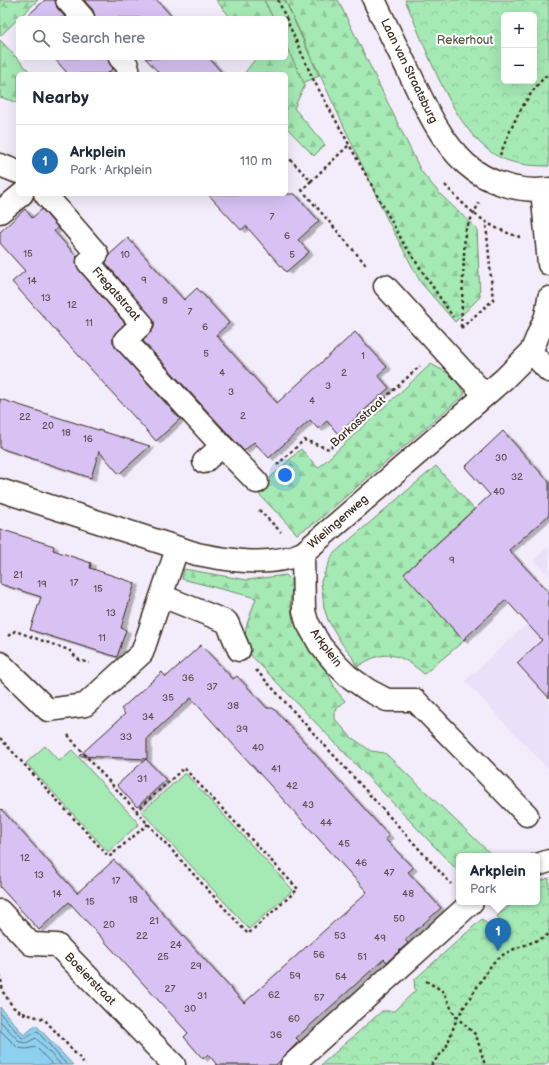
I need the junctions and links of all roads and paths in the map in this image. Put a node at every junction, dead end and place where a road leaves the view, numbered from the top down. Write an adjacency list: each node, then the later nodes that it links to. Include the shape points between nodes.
1 (67, 0): 4 (street)
2 (278, 0): 5 (path)
3 (374, 0): 14 (street, Laan van Straatsburg, via 427,111 442,135 466,164 478,173 505,185 522,189)
4 (82, 16)
5 (285, 16)
6 (288, 23): 9 (path, via 313,79)
7 (122, 60): 8 (street)
8 (129, 72)
9 (349, 145): 13 (path); 22 (path, via 404,244)
10 (288, 156): 13 (path)
11 (0, 165): 12 (street)
12 (16, 171)
13 (311, 181): 20 (path, via 302,190)
14 (545, 189): 19 (street)
15 (20, 196): 17 (street)
16 (47, 196): 27 (street, Fregatstraat, via 97,254 88,262 142,324 125,340)
17 (0, 212)
18 (486, 223): 22 (path, Barkasstraat, via 493,300)
19 (549, 264)
20 (385, 286): 23 (street)
21 (549, 298): 24 (street, Wielingenweg, via 544,322)
22 (461, 328): 23 (path, Barkasstraat)
23 (440, 347): 26 (street); 29 (path, Barkasstraat, via 329,449 304,440)
24 (531, 352): 25 (street); 26 (street, Wielingenweg)
25 (549, 371)
26 (484, 395): 32 (street, Wielingenweg)
27 (222, 446): 28 (street); 29 (street)
28 (204, 462)
29 (257, 482): 32 (path, Barkasstraat, via 243,494)
30 (0, 490): 31 (street, Wielingenweg)
31 (177, 549): 32 (street, Wielingenweg, via 220,559 262,562); 33 (street)
32 (303, 553): 42 (street, Arkplein, via 302,597 307,622 336,664 348,676 387,700 415,700)
33 (162, 596): 35 (street, via 228,622); 37 (street, via 142,653)
34 (5, 639): 37 (path, via 15,631 69,650 80,660)
35 (239, 650)
36 (0, 663): 39 (street)
37 (120, 673): 39 (street, via 85,705)
38 (268, 686): 44 (path)
39 (48, 710): 41 (path)
40 (0, 738): 43 (path, via 109,857)
41 (136, 811): 43 (path); 43 (path, via 184,768 298,890 248,934)
42 (527, 814)
43 (148, 824)
44 (454, 887)
45 (469, 905): 48 (street)
46 (0, 910): 52 (street, Boeierstraat, via 31,944 57,945)
47 (549, 934): 50 (path, via 500,956 486,971)
48 (406, 961): 50 (path, via 420,977 443,991); 53 (street)
49 (0, 974): 51 (path, via 3,992 14,1007 22,1013 44,1019)
50 (458, 1018): 54 (path, via 446,1048); 55 (path, via 476,1035)
51 (86, 1065)
52 (174, 1065)
53 (292, 1065)
54 (431, 1065)
55 (484, 1065)

